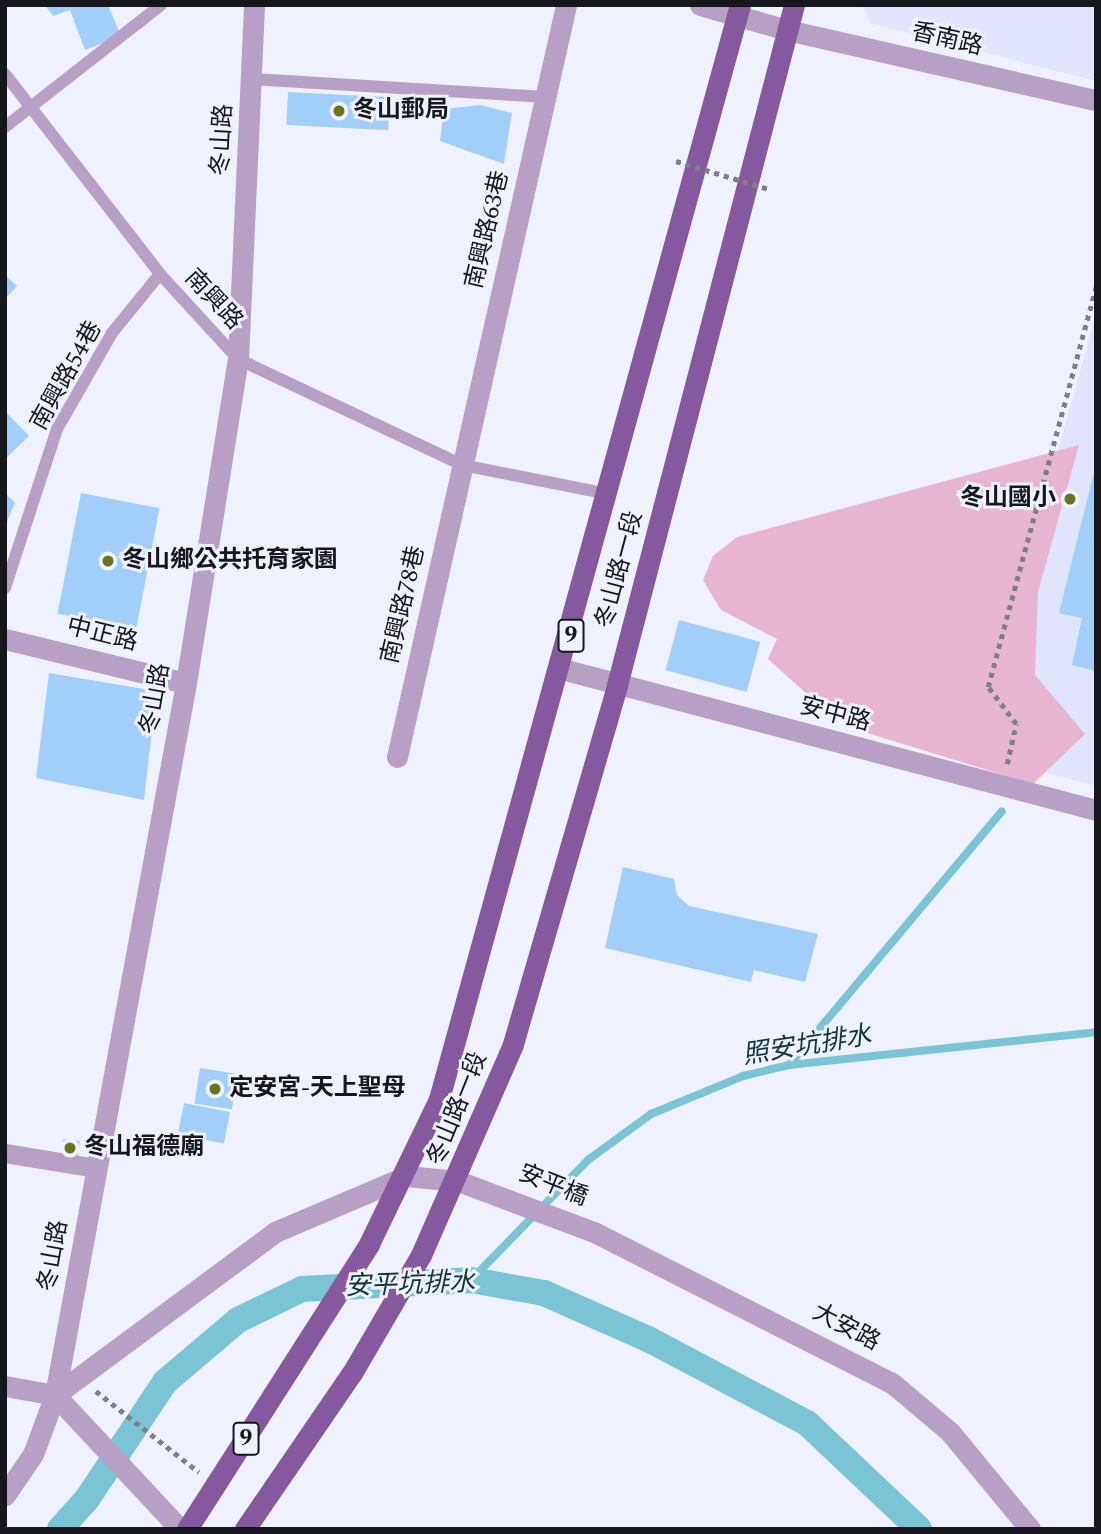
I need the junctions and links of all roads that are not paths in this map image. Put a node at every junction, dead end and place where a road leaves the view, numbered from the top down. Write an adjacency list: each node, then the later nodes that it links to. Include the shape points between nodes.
1 (161, 5): 12 (lane)
2 (254, 5): 9 (street, 冬山路)
3 (566, 5): 10 (street, 南興路63巷)
4 (700, 5): 6 (street, 香南路)
5 (794, 5): 7 (main road, 冬山路一段 / 9)
6 (739, 10): 7 (street, 香南路); 17 (main road, 冬山路一段 / 9)
7 (787, 30): 11 (street, 香南路); 22 (main road, 冬山路一段 / 9)
8 (5, 74): 12 (lane, 南興路)
9 (252, 79): 10 (lane); 15 (street, 冬山路)
10 (545, 97): 16 (street, 南興路63巷)
11 (1096, 100)
12 (33, 107): 13 (lane); 14 (lane, 南興路)
13 (5, 127)
14 (160, 274): 15 (lane, 南興路); 18 (lane, 南興路54巷, via 113,333 57,429)
15 (238, 359): 16 (lane, 南興路); 21 (street, 冬山路)
16 (462, 466): 17 (lane, 南興路); 23 (street, 南興路78巷)
17 (610, 494): 20 (main road, 冬山路一段 / 9)
18 (5, 588)
19 (5, 639): 21 (street, 中正路)
20 (562, 669): 22 (street, 安中路); 27 (main road, 冬山路一段 / 9, via 439,1099)
21 (186, 683): 26 (street, 冬山路)
22 (617, 685): 24 (street, 安中路); 28 (main road, 冬山路一段 / 9, via 513,1044)
23 (397, 757)
24 (1096, 810)
25 (5, 1153): 26 (street)
26 (97, 1168): 31 (street, 冬山路)
27 (406, 1176): 28 (street, 安平橋); 31 (street, via 275,1232); 34 (main road, 冬山路一段 / 9, via 305,1349)
28 (458, 1181): 29 (street, 安平橋, via 491,1189); 35 (main road, 冬山路一段 / 9, via 352,1373)
29 (594, 1232): 36 (street, 大安路, via 892,1383 950,1432)
30 (5, 1387): 31 (street)
31 (55, 1395): 32 (street, 冬山路, via 33,1454); 33 (street)
32 (5, 1495)
33 (180, 1529)
34 (187, 1529)
35 (245, 1529)
36 (1030, 1529)

